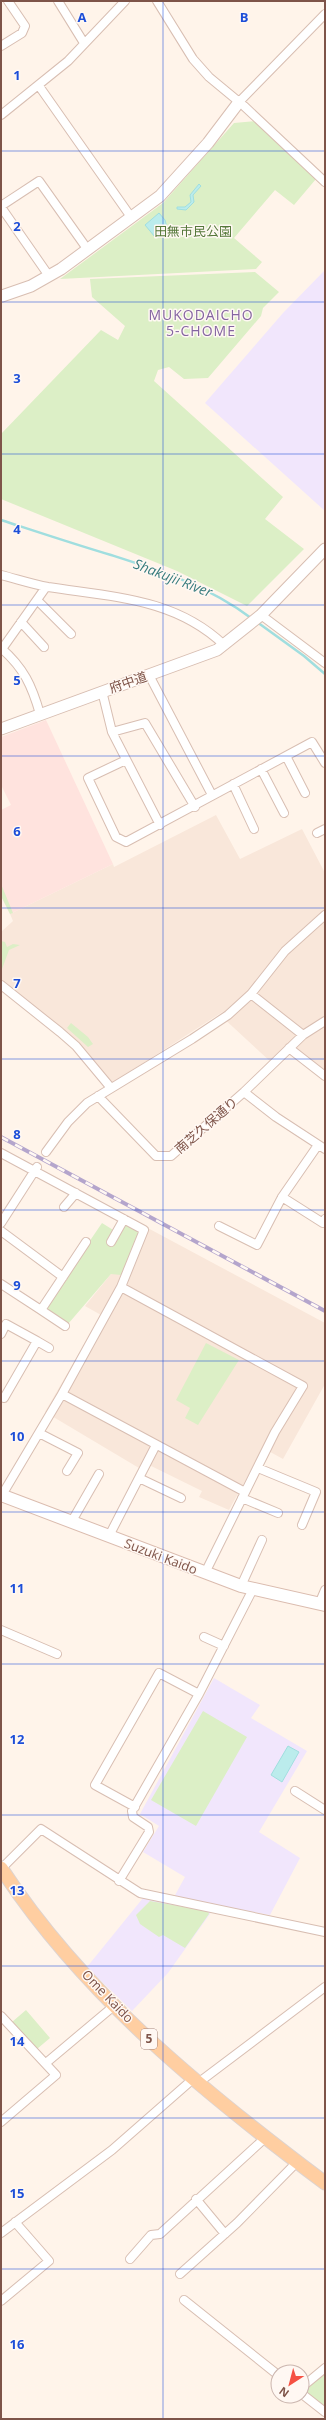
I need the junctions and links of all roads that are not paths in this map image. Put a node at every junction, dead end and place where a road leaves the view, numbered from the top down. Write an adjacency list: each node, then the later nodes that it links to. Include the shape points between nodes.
1 (8, 1): 7 (street, via 24,26 22,33)
2 (58, 1): 6 (street)
3 (125, 1): 6 (street)
4 (157, 1): 9 (street, via 193,59 209,77)
5 (325, 14): 9 (street)
6 (84, 43): 8 (street)
7 (1, 46)
8 (39, 86): 10 (street); 13 (street)
9 (239, 102): 11 (street); 13 (street, via 208,143 165,192)
10 (1, 114)
11 (325, 182)
12 (1, 206): 14 (street, via 39,181); 15 (street)
13 (131, 217): 14 (street)
14 (88, 250): 15 (street)
15 (49, 276): 16 (street, via 16,292)
16 (1, 295)
17 (325, 549): 21 (street, 府中道)
18 (1, 575): 19 (street)
19 (46, 587): 20 (street); 24 (street, via 160,606 197,623)
20 (37, 600): 22 (street); 23 (street)
21 (260, 616): 24 (street, 府中道); 27 (street)
22 (21, 622): 25 (street); 26 (street)
23 (71, 634)
24 (224, 645): 28 (street, 府中道, via 217,650)
25 (44, 647)
26 (1, 649): 30 (street, via 32,686)
27 (325, 663)
28 (149, 675): 29 (street, 府中道); 39 (street)
29 (102, 691): 30 (street, 府中道); 32 (street)
30 (40, 714): 31 (street, 府中道)
31 (1, 729)
32 (112, 732): 34 (street); 40 (street, via 145,723)
33 (286, 756): 35 (street, via 312,742); 36 (street); 38 (street)
34 (126, 760): 42 (street); 42 (street, via 88,778 116,837 126,842)
35 (325, 763)
36 (261, 769): 37 (street); 41 (street)
37 (233, 784): 39 (street); 43 (street)
38 (305, 793)
39 (212, 795): 40 (street)
40 (194, 807): 42 (street)
41 (284, 813)
42 (160, 825)
43 (254, 829)
44 (325, 915): 46 (street, via 285,951)
45 (1, 985): 51 (street, via 76,1046)
46 (251, 994): 48 (street); 51 (street, via 228,1015)
47 (325, 1021): 48 (street, 南芝久保通り)
48 (303, 1035): 49 (street, 南芝久保通り)
49 (289, 1048): 50 (street); 52 (street, 南芝久保通り)
50 (325, 1076)
51 (111, 1088): 53 (street)
52 (244, 1092): 53 (street, 南芝久保通り, via 171,1156 156,1156); 54 (street, via 276,1118)
53 (98, 1096): 55 (street, via 68,1122)
54 (322, 1147): 59 (street)
55 (46, 1152)
56 (1, 1153): 57 (street)
57 (35, 1169): 58 (street); 63 (street)
58 (76, 1193): 60 (street); 61 (street)
59 (282, 1197): 62 (street, via 323,1223); 64 (street, via 257,1245)
60 (64, 1207)
61 (124, 1219): 67 (street); 70 (street, via 144,1230)
62 (325, 1220)
63 (1, 1223)
64 (219, 1226)
65 (1, 1231): 68 (street)
66 (86, 1242): 68 (street)
67 (110, 1242)
68 (63, 1277): 71 (street)
69 (1, 1284): 71 (street)
70 (121, 1287): 76 (street); 80 (street, via 303,1386 275,1432)
71 (41, 1310): 72 (street)
72 (65, 1326)
73 (1, 1334): 74 (street, via 6,1324)
74 (37, 1341): 75 (street); 77 (street, via 4,1398)
75 (49, 1348)
76 (62, 1394): 78 (street); 79 (street)
77 (1, 1397)
78 (39, 1433): 81 (street, via 78,1453); 84 (street)
79 (156, 1445): 83 (street); 85 (street)
80 (258, 1468): 85 (street); 89 (street, via 316,1492)
81 (67, 1471)
82 (99, 1474): 88 (street)
83 (139, 1478): 86 (street); 90 (street)
84 (2, 1495): 88 (main road, Suzuki Kaido)
85 (244, 1495): 87 (street); 92 (street)
86 (181, 1498)
87 (278, 1513)
88 (72, 1521): 90 (main road, Suzuki Kaido)
89 (302, 1525)
90 (109, 1536): 92 (main road, Suzuki Kaido)
91 (262, 1540): 93 (street)
92 (205, 1573): 93 (main road, Suzuki Kaido)
93 (241, 1586): 94 (main road, Suzuki Kaido)
94 (254, 1589): 96 (main road, Suzuki Kaido); 99 (street)
95 (325, 1590): 96 (street)
96 (322, 1605)
97 (1, 1630): 100 (street)
98 (204, 1637): 99 (street)
99 (224, 1646): 101 (street)
100 (57, 1654)
101 (199, 1694): 103 (street); 103 (street, via 159,1673 95,1785)
102 (295, 1790): 104 (street)
103 (134, 1807): 106 (street, via 133,1817 148,1827 149,1832)
104 (325, 1810)
105 (1, 1869): 106 (street, via 41,1829); 109 (main road, Ome Kaido / 5, via 63,1950)
106 (119, 1881): 107 (street, via 140,1893 179,1903)
107 (325, 1932)
108 (325, 1987): 112 (street)
109 (115, 2004): 111 (street); 112 (main road, Ome Kaido / 5)
110 (1, 2016): 111 (street)
111 (46, 2063): 113 (street, via 56,2075)
112 (195, 2081): 114 (main road, Ome Kaido / 5); 118 (street, via 112,2150)
113 (1, 2122)
114 (265, 2138): 115 (main road, Ome Kaido / 5); 117 (street)
115 (297, 2162): 116 (main road, Ome Kaido / 5); 120 (street)
116 (325, 2183)
117 (196, 2199): 120 (street); 121 (street, via 160,2234 151,2235)
118 (15, 2222): 119 (street); 124 (street, via 49,2262)
119 (1, 2233)
120 (225, 2234): 122 (street)
121 (130, 2259)
122 (180, 2274)
123 (184, 2300): 126 (street)
124 (1, 2301)
125 (325, 2368): 127 (street)
126 (270, 2369)
127 (310, 2380)
128 (310, 2400): 129 (street)
129 (325, 2412)

